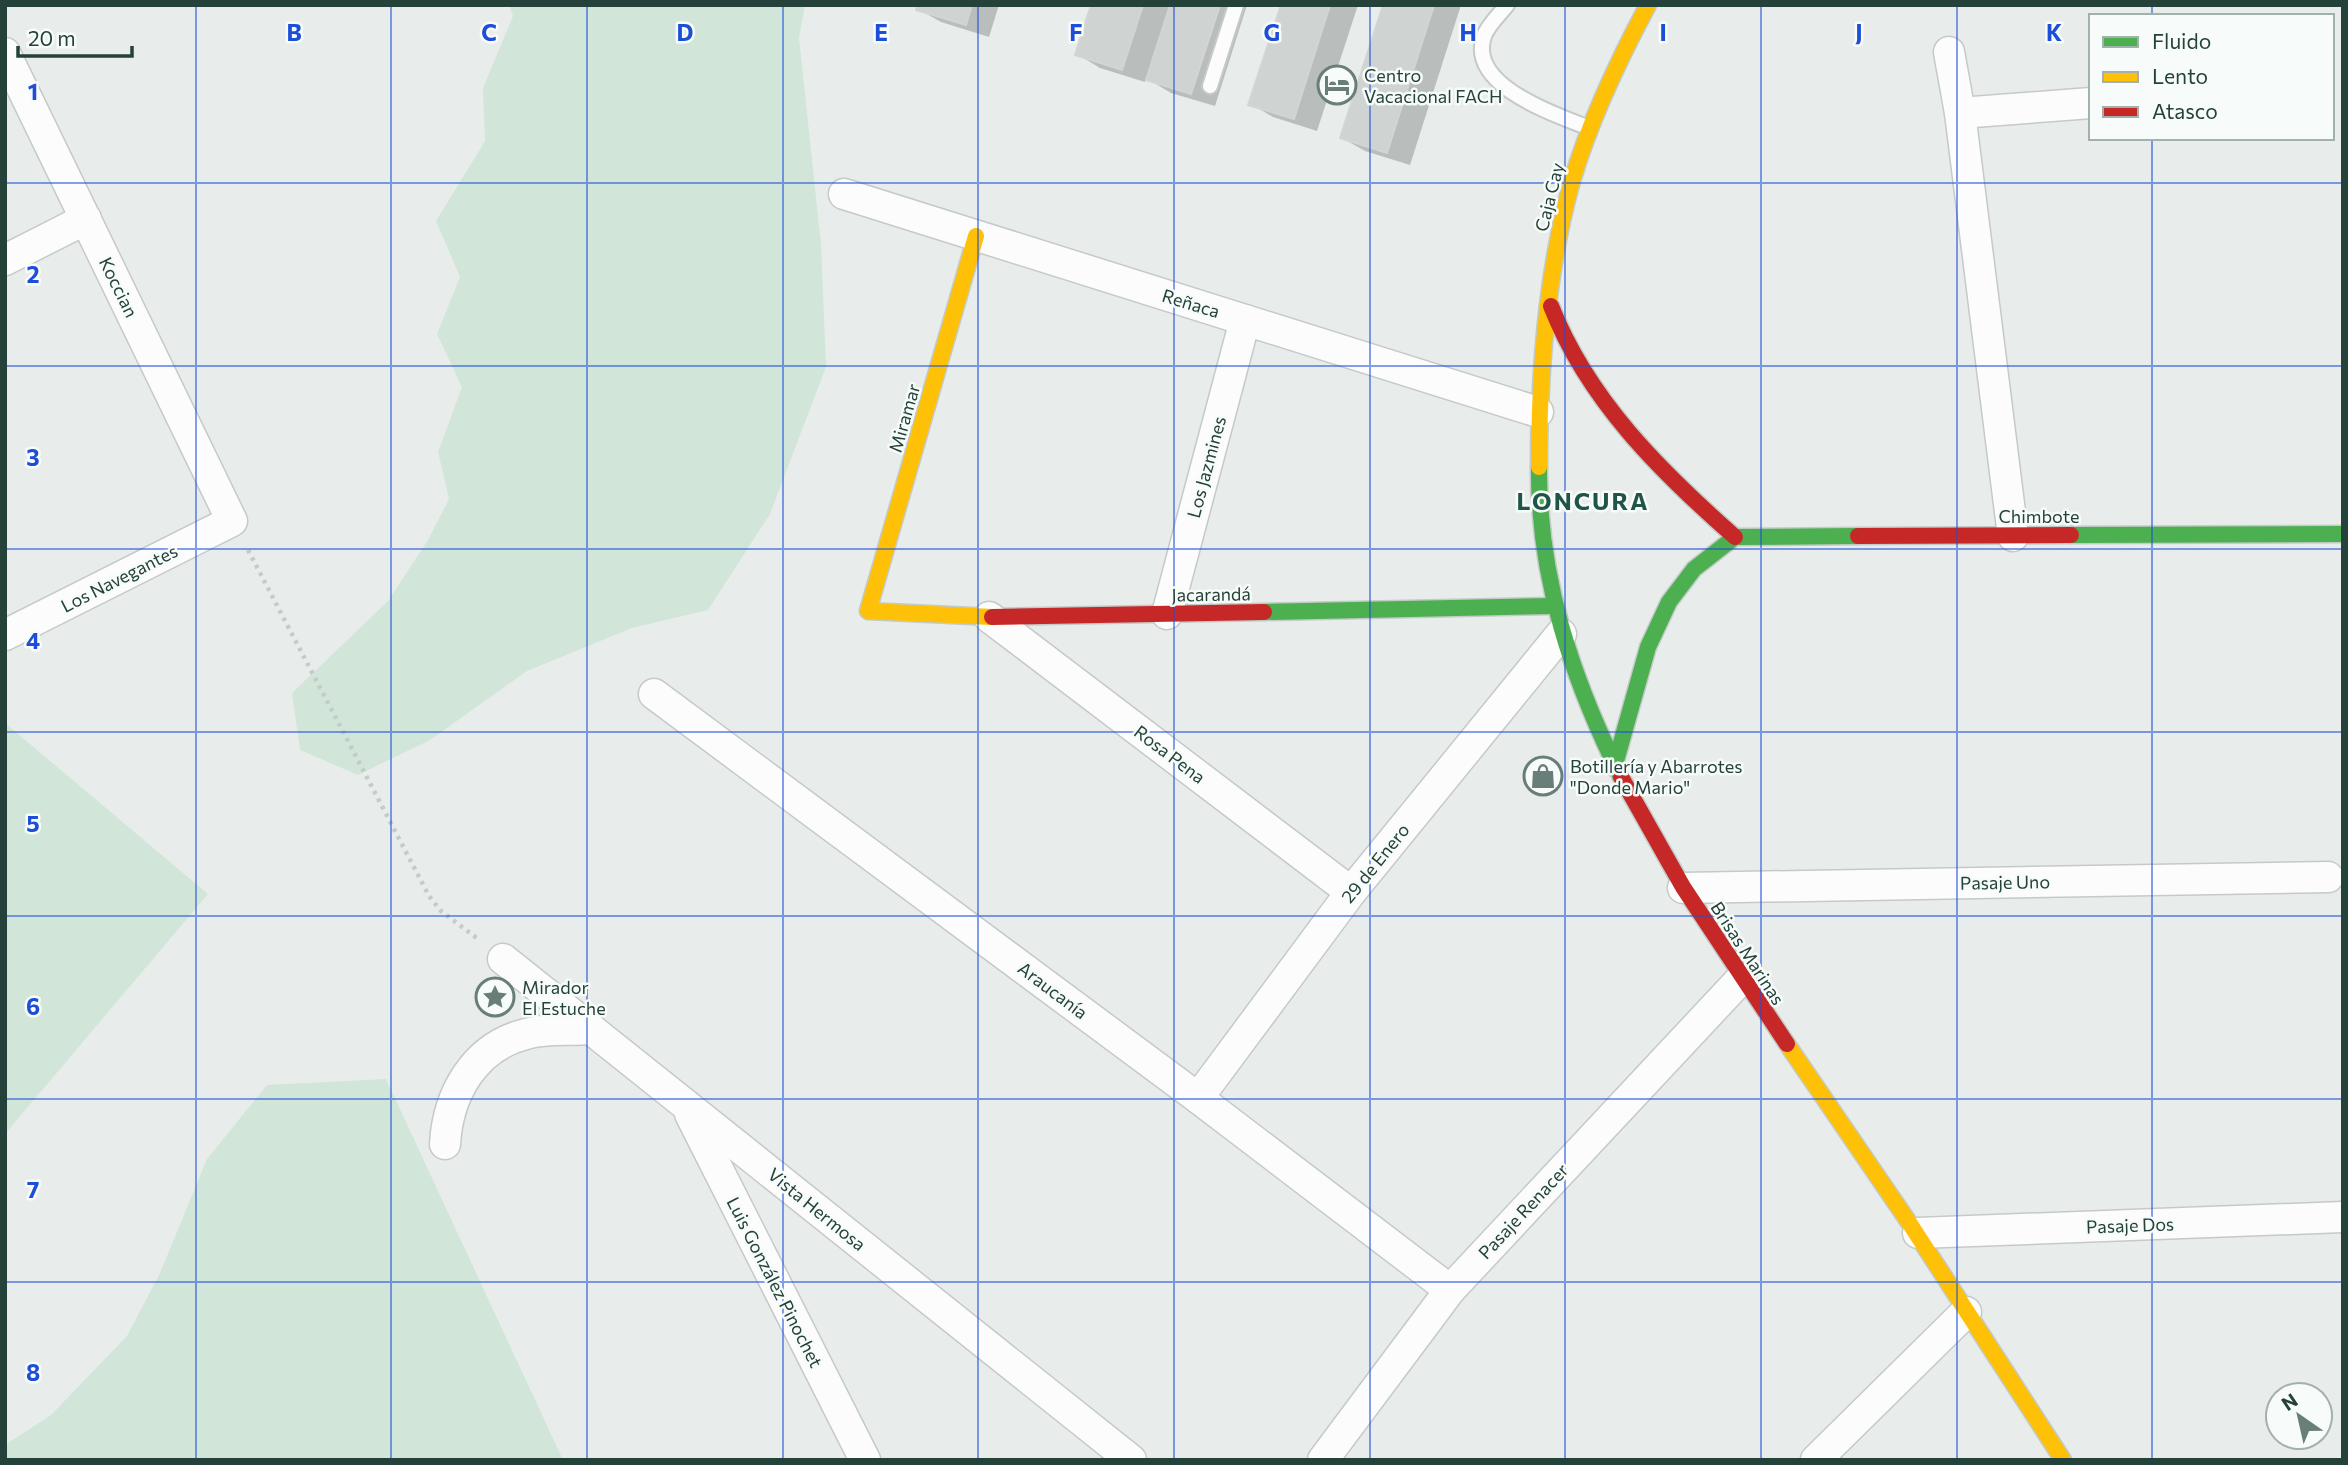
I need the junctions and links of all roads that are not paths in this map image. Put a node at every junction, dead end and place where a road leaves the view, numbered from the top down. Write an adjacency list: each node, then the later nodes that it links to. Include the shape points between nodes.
1 (1236, 5): 6 (lane)
2 (1507, 5): 9 (lane, via 1482,44 1485,66 1493,78 1529,101)
3 (1648, 5): 9 (street, Caja Cay)
4 (1950, 52): 8 (street)
5 (5, 53): 11 (street, Koccian)
6 (1210, 86)
7 (2089, 103): 8 (street)
8 (1959, 113): 19 (street)
9 (1591, 129): 14 (street, Caja Cay, via 1557,241)
10 (844, 194): 12 (street, Reñaca)
11 (86, 219): 13 (street); 17 (street, Koccian)
12 (976, 236): 15 (street, Reñaca); 21 (street, Miramar)
13 (5, 260)
14 (1550, 304): 16 (street, Caja Cay); 20 (street, via 1570,350 1624,426 1661,470)
15 (1245, 320): 16 (street, Reñaca); 22 (street, Los Jazmines)
16 (1538, 412): 24 (street, Brisas Marinas, via 1539,509)
17 (232, 521): 25 (street, Los Navegantes)
18 (2343, 534): 19 (street, Chimbote)
19 (2013, 536): 20 (street, Chimbote)
20 (1735, 537): 27 (street, via 1682,583 1662,616 1646,650)
21 (868, 611): 23 (street, Jacarandá)
22 (1167, 614): 23 (street, Jacarandá); 24 (street, Jacarandá)
23 (989, 617): 30 (street, Rosa Pena)
24 (1558, 620): 27 (street, Brisas Marinas, via 1588,712); 30 (street, 29 de Enero)
25 (5, 635)
26 (654, 694): 34 (street, Araucanía)
27 (1614, 768): 29 (street, Brisas Marinas)
28 (2328, 877): 29 (street, Pasaje Uno)
29 (1683, 888): 32 (street, Brisas Marinas)
30 (1351, 891): 34 (street, 29 de Enero)
31 (503, 959): 33 (street, Vista Hermosa)
32 (1741, 979): 38 (street, Brisas Marinas); 39 (street, Pasaje Renacer)
33 (591, 1029): 35 (street, Vista Hermosa); 36 (street, via 524,1034 488,1053 472,1067 451,1103)
34 (1198, 1098): 39 (street, Araucanía)
35 (686, 1104): 41 (street, Luis González Pinochet); 42 (street, Vista Hermosa)
36 (445, 1144)
37 (2343, 1217): 38 (street, Pasaje Dos)
38 (1918, 1233): 40 (street, Brisas Marinas)
39 (1450, 1290): 43 (street, Pasaje Renacer)
40 (1966, 1312): 44 (street); 45 (street, Brisas Marinas)
41 (865, 1460)
42 (1131, 1460)
43 (1323, 1460)
44 (1816, 1460)
45 (2063, 1460)

